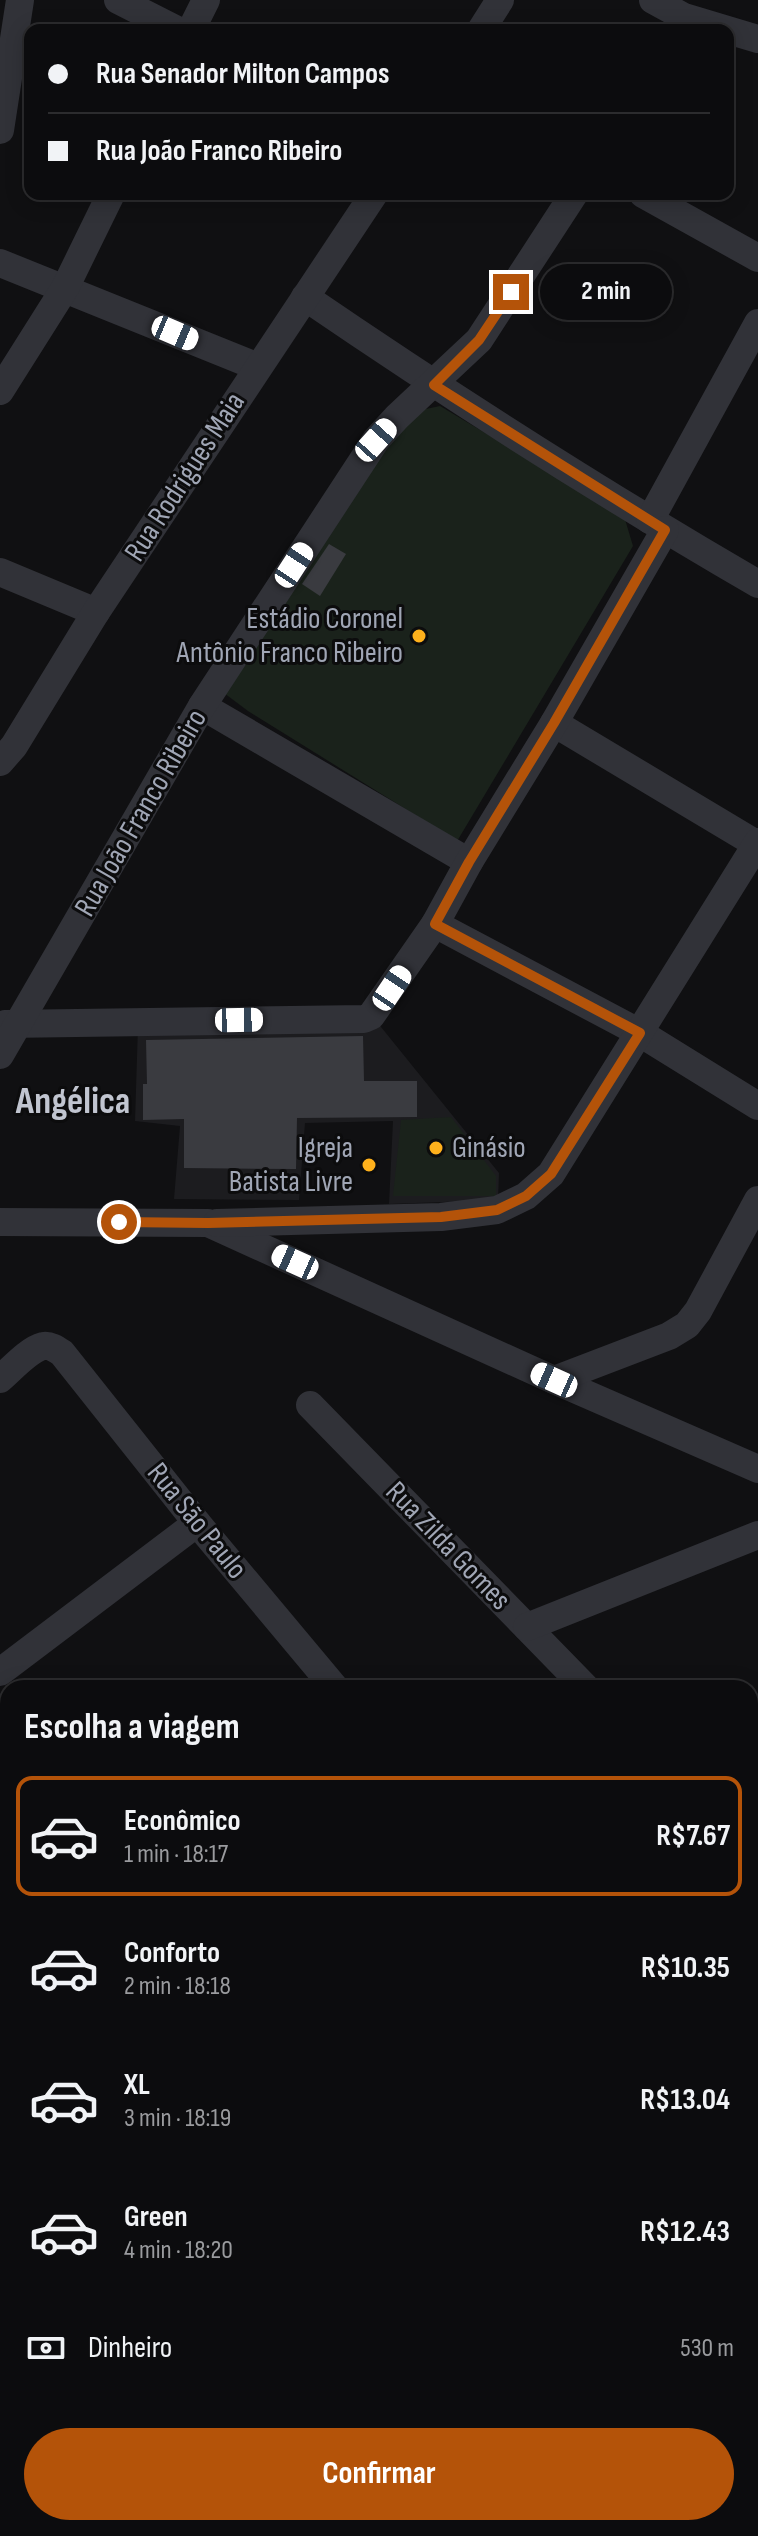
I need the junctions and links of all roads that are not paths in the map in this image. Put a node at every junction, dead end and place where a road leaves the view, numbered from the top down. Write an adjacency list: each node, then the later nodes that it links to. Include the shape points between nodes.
1 (20, 0): 12 (street)
2 (118, 0): 7 (street)
3 (206, 0): 8 (street)
4 (500, 0): 9 (street)
5 (653, 0): 6 (street)
6 (680, 23)
7 (165, 24)
8 (194, 24)
9 (485, 24)
10 (734, 34): 11 (street)
11 (758, 39)
12 (0, 130)
13 (108, 200): 19 (street)
14 (370, 200): 20 (street, Rua Rodrigues Maia)
15 (570, 200): 23 (street, Rua João Franco Ribeiro, via 479,340)
16 (654, 200): 17 (street)
17 (758, 258)
18 (0, 263): 19 (street)
19 (65, 288): 22 (street); 24 (street)
20 (305, 297): 22 (street, Rua Rodrigues Maia); 23 (street)
21 (755, 336): 25 (street)
22 (258, 367): 28 (street, Rua Rodrigues Maia)
23 (434, 385): 25 (street); 29 (street, Rua João Franco Ribeiro, via 376,440)
24 (0, 391)
25 (657, 525): 27 (street); 30 (street)
26 (0, 572): 28 (street)
27 (758, 584)
28 (96, 612): 31 (street, Rua Rodrigues Maia)
29 (202, 706): 33 (street); 35 (street, Rua João Franco Ribeiro)
30 (554, 723): 32 (street); 33 (street)
31 (0, 762)
32 (758, 844): 36 (street)
33 (469, 862): 34 (street)
34 (435, 924): 35 (street, via 364,1019); 36 (street)
35 (10, 1024): 37 (street, Rua João Franco Ribeiro)
36 (640, 1033): 38 (street); 41 (street, via 551,1174 526,1196 497,1210 441,1217)
37 (0, 1055)
38 (758, 1106)
39 (758, 1200): 43 (street, via 687,1325)
40 (0, 1222): 41 (street)
41 (208, 1223): 43 (street)
42 (0, 1379): 46 (street, Rua São Paulo, via 44,1346 62,1353)
43 (554, 1380): 45 (street)
44 (310, 1405): 48 (street, Rua Zilda Gomes)
45 (758, 1469)
46 (197, 1523): 49 (street); 50 (street, Rua São Paulo)
47 (758, 1535): 48 (street)
48 (527, 1627): 51 (street, Rua Zilda Gomes)
49 (0, 1672)
50 (328, 1680)
51 (578, 1680)

